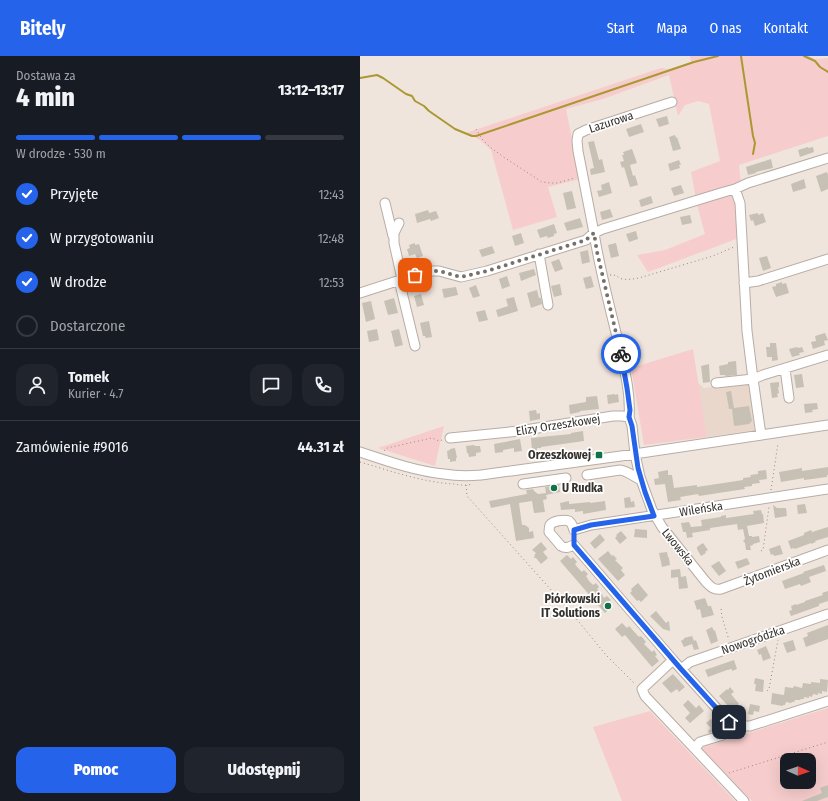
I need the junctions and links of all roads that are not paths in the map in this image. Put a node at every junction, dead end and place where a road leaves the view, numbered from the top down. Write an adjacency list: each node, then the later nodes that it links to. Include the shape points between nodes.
1 (672, 102): 6 (street, Lazurowa, via 578,134 578,151)
2 (828, 158): 3 (street)
3 (735, 189): 6 (street); 11 (street, via 740,203)
4 (385, 203): 7 (street)
5 (399, 223): 7 (street)
6 (594, 233): 8 (street, via 586,240); 20 (street, Lazurowa, via 622,359)
7 (394, 238): 10 (street)
8 (539, 254): 10 (street, via 461,277 428,271); 13 (street)
9 (828, 259): 11 (street)
10 (400, 279): 12 (street); 14 (street)
11 (744, 283): 17 (street)
12 (360, 293)
13 (548, 305)
14 (415, 346)
15 (828, 355): 16 (street)
16 (785, 369): 17 (street); 19 (street)
17 (753, 379): 18 (street); 22 (street)
18 (716, 383)
19 (789, 398)
20 (629, 417): 23 (street, Elizy Orzeszkowej, via 613,416 519,431); 25 (street)
21 (828, 425): 22 (street)
22 (761, 435): 25 (street)
23 (450, 438)
24 (360, 452): 26 (street, via 466,480)
25 (636, 454): 26 (street); 29 (street, Lwowska)
26 (544, 467): 30 (street)
27 (587, 475): 29 (street, via 624,470)
28 (566, 478): 30 (street)
29 (641, 480): 33 (street, Lwowska)
30 (546, 481): 31 (street)
31 (523, 484)
32 (828, 489): 33 (street, Wileńska)
33 (654, 516): 34 (street, Wileńska); 37 (street, Lwowska, via 706,582)
34 (574, 530): 35 (street); 35 (street, via 569,521 561,520 553,522 549,532 563,547 569,548)
35 (574, 545): 39 (street)
36 (828, 550): 37 (street, Żytomierska)
37 (716, 590)
38 (828, 614): 40 (street, Nowogródzka, via 690,662)
39 (673, 660): 40 (street); 43 (street, via 642,689 645,696)
40 (681, 669): 42 (street)
41 (828, 701): 42 (street, via 750,726)
42 (733, 725): 43 (street, via 723,735 700,742)
43 (695, 748): 44 (street)
44 (744, 801)

